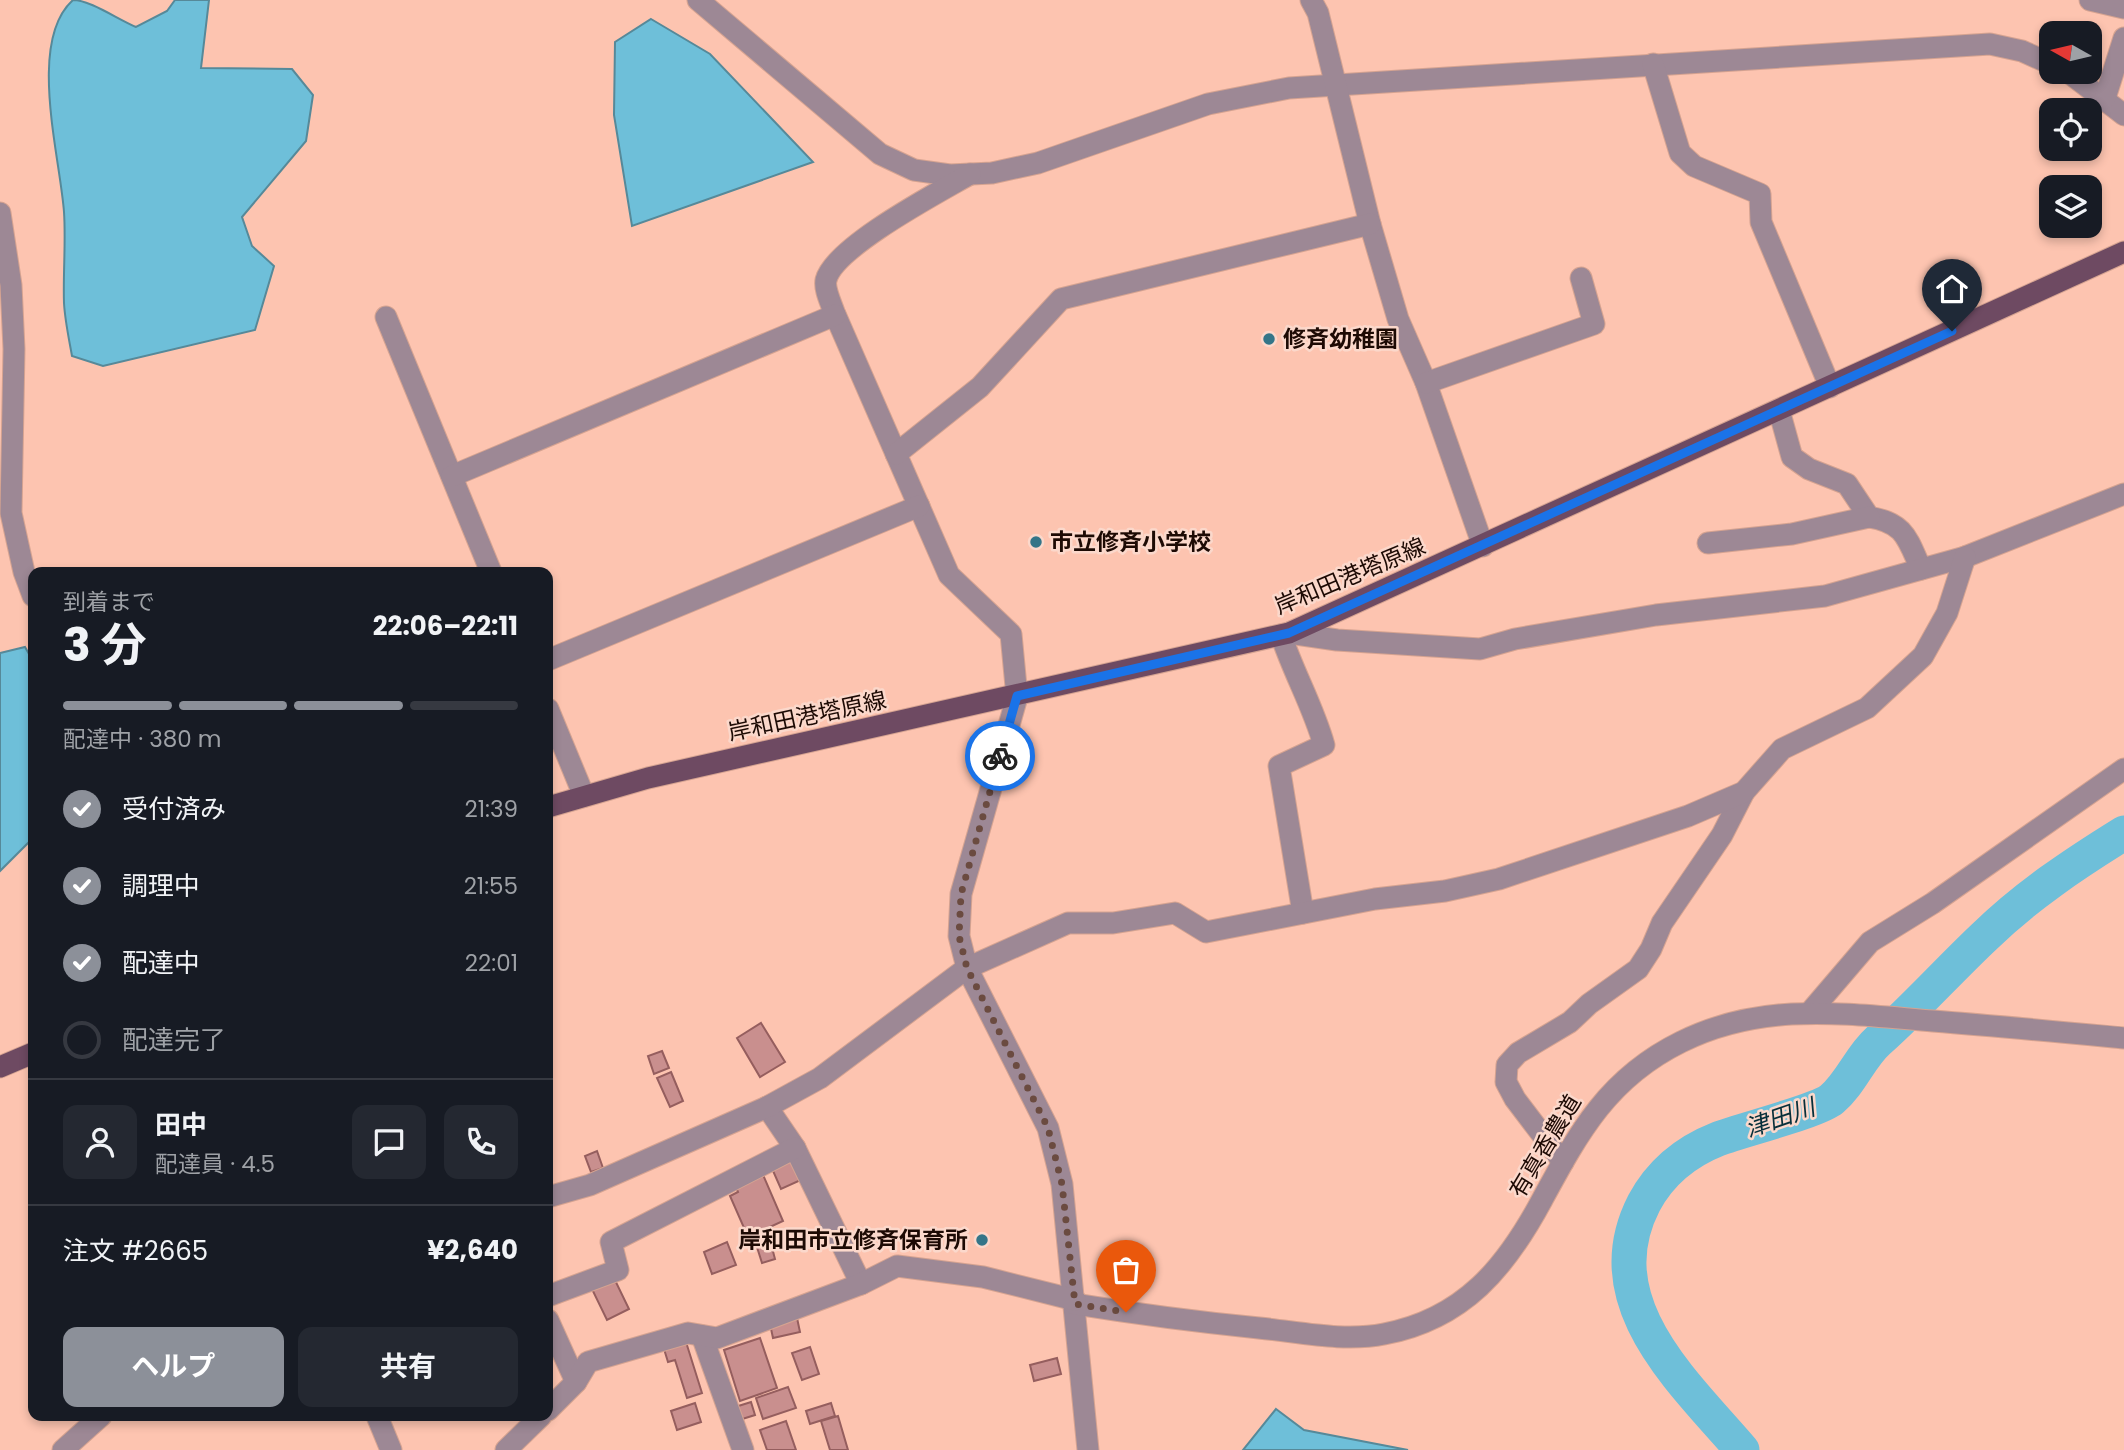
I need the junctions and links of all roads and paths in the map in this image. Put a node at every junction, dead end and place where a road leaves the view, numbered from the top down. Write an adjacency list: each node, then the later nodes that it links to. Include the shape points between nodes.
1 (698, 0): 12 (street, via 880,154 914,170)
2 (1311, 0): 8 (street)
3 (2090, 0): 4 (street)
4 (2124, 8)
5 (2124, 38): 10 (street)
6 (2039, 59): 7 (street, via 1990,44)
7 (1653, 64): 8 (street); 20 (street, via 1680,153 1694,166 1760,194 1761,222)
8 (1335, 83): 12 (street, via 1208,104 1038,163); 14 (street)
9 (2085, 84): 10 (street)
10 (2105, 98): 11 (street)
11 (2124, 115)
12 (970, 174): 17 (street, via 887,221 830,270 825,283)
13 (0, 213): 32 (street, via 11,285 14,349 11,513)
14 (1370, 224): 19 (street, via 1398,319); 22 (street, via 1061,299 980,387)
15 (2124, 252): 20 (main road, 岸和田港塔原線)
16 (1581, 278): 19 (street, via 1594,324)
17 (835, 315): 22 (street); 23 (street)
18 (386, 317): 23 (street)
19 (1426, 383): 28 (street)
20 (1830, 387): 21 (main road, 岸和田港塔原線)
21 (1779, 410): 26 (street, via 1792,457 1847,484); 28 (main road, 岸和田港塔原線)
22 (896, 454): 25 (street)
23 (452, 476): 30 (street)
24 (2124, 494): 29 (street)
25 (919, 506): 34 (street); 35 (street, via 949,575 1011,634)
26 (1869, 517): 27 (street, via 1792,534); 31 (street, via 1889,520 1905,534)
27 (1708, 543)
28 (1483, 546): 33 (main road, 岸和田港塔原線)
29 (1965, 557): 31 (street); 38 (street, via 1947,613 1923,656 1867,708 1782,749)
30 (489, 567)
31 (1921, 569): 33 (street, via 1825,596 1656,615 1480,649)
32 (28, 583)
33 (1285, 634): 35 (main road, 岸和田港塔原線); 41 (street, via 1296,680 1315,713 1324,745 1279,766)
34 (553, 658)
35 (1017, 696): 39 (main road, 岸和田港塔原線); 42 (street, via 961,894 959,936)
36 (553, 721): 39 (street)
37 (2124, 769): 43 (street, via 1870,942)
38 (1744, 792): 41 (street, via 1688,816 1499,879); 49 (street, via 1638,969 1507,1065 1506,1082 1515,1099)
39 (584, 796): 40 (main road, 岸和田港塔原線)
40 (553, 805)
41 (1303, 913): 42 (street, via 1206,932 1175,913 1113,923 1069,923)
42 (967, 968): 47 (street, via 820,1078); 53 (street, via 1048,1128 1057,1156)
43 (1811, 1011): 44 (street, 有真香農道); 49 (street, 有真香農道, via 1716,1027 1646,1061 1606,1096)
44 (2124, 1038)
45 (28, 1054): 46 (main road)
46 (0, 1067)
47 (767, 1107): 48 (street); 50 (street, via 590,1185)
48 (795, 1148): 51 (street); 52 (street, via 611,1242 618,1270)
49 (1563, 1162): 53 (street, 有真香農道, via 1525,1231 1489,1281 1417,1326 1382,1335 1339,1337 1152,1317)
50 (553, 1196)
51 (861, 1284): 53 (street, 有真香農道, via 897,1266 983,1278); 55 (street, 有真香農道, via 717,1338)
52 (553, 1294)
53 (1075, 1302): 65 (street)
54 (553, 1331): 56 (street)
55 (702, 1336): 56 (street, 有真香農道, via 688,1334 588,1362); 64 (street)
56 (576, 1382): 57 (street, 有真香農道)
57 (553, 1404)
58 (95, 1421): 62 (street)
59 (379, 1421): 63 (street)
60 (536, 1421): 61 (street)
61 (511, 1448)
62 (62, 1450)
63 (391, 1450)
64 (743, 1450)
65 (1088, 1450)

